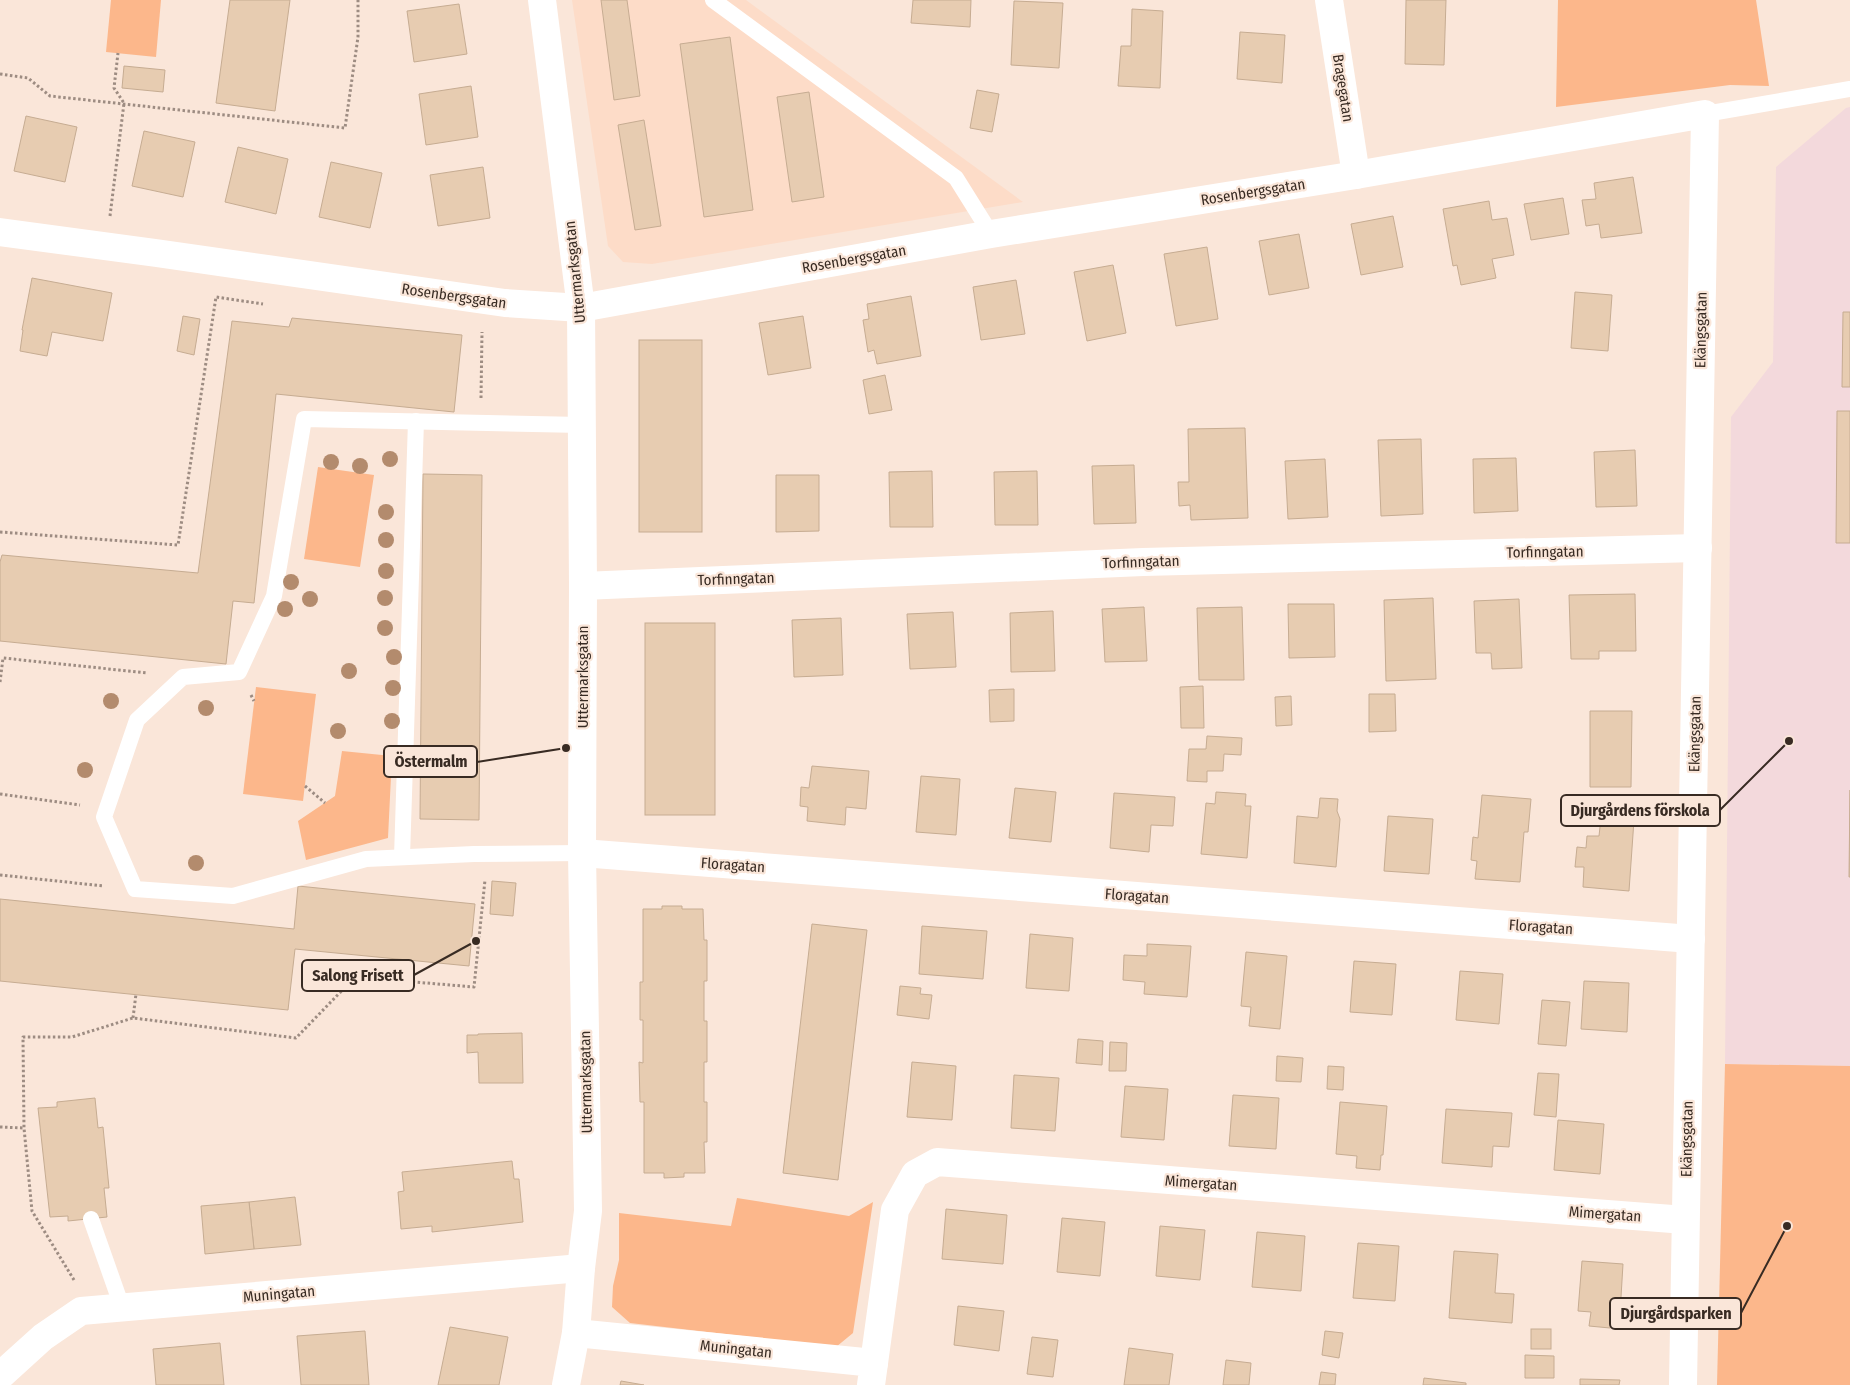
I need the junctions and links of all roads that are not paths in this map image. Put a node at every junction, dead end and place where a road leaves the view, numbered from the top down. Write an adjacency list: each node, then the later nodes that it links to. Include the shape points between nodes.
1 (542, 0): 9 (street, Uttermarksgatan)
2 (713, 0): 8 (lane, via 956,178)
3 (1329, 0): 6 (street, Bragegatan)
4 (1850, 89): 5 (lane)
5 (1705, 114): 6 (street, Rosenbergsgatan); 12 (street, Ekängsgatan)
6 (1356, 175): 8 (street, Rosenbergsgatan)
7 (0, 232): 9 (street, Rosenbergsgatan, via 504,303)
8 (991, 234): 9 (street, Rosenbergsgatan)
9 (581, 308): 11 (street, Uttermarksgatan)
10 (416, 421): 11 (lane); 15 (lane); 15 (lane, via 304,419 274,596 240,672 183,677 137,720 104,818 135,889 233,896 366,859)
11 (582, 425): 13 (street, Uttermarksgatan)
12 (1698, 548): 13 (street, Torfinngatan, via 1143,562); 16 (street, Ekängsgatan)
13 (583, 586): 14 (street, Uttermarksgatan)
14 (582, 853): 15 (lane); 16 (street, Floragatan); 19 (street, Uttermarksgatan, via 588,1211)
15 (402, 857)
16 (1691, 939): 18 (street, Ekängsgatan)
17 (91, 1219): 20 (lane)
18 (1685, 1220): 22 (street, Mimergatan, via 937,1162 915,1174 895,1210); 25 (street, Ekängsgatan)
19 (580, 1268): 20 (street, Muningatan); 21 (street, Uttermarksgatan)
20 (122, 1307): 23 (street, Muningatan, via 81,1311 43,1336)
21 (576, 1333): 22 (street, Muningatan); 24 (street, Uttermarksgatan)
22 (872, 1374)
23 (0, 1376)
24 (566, 1385)
25 (1683, 1385)

